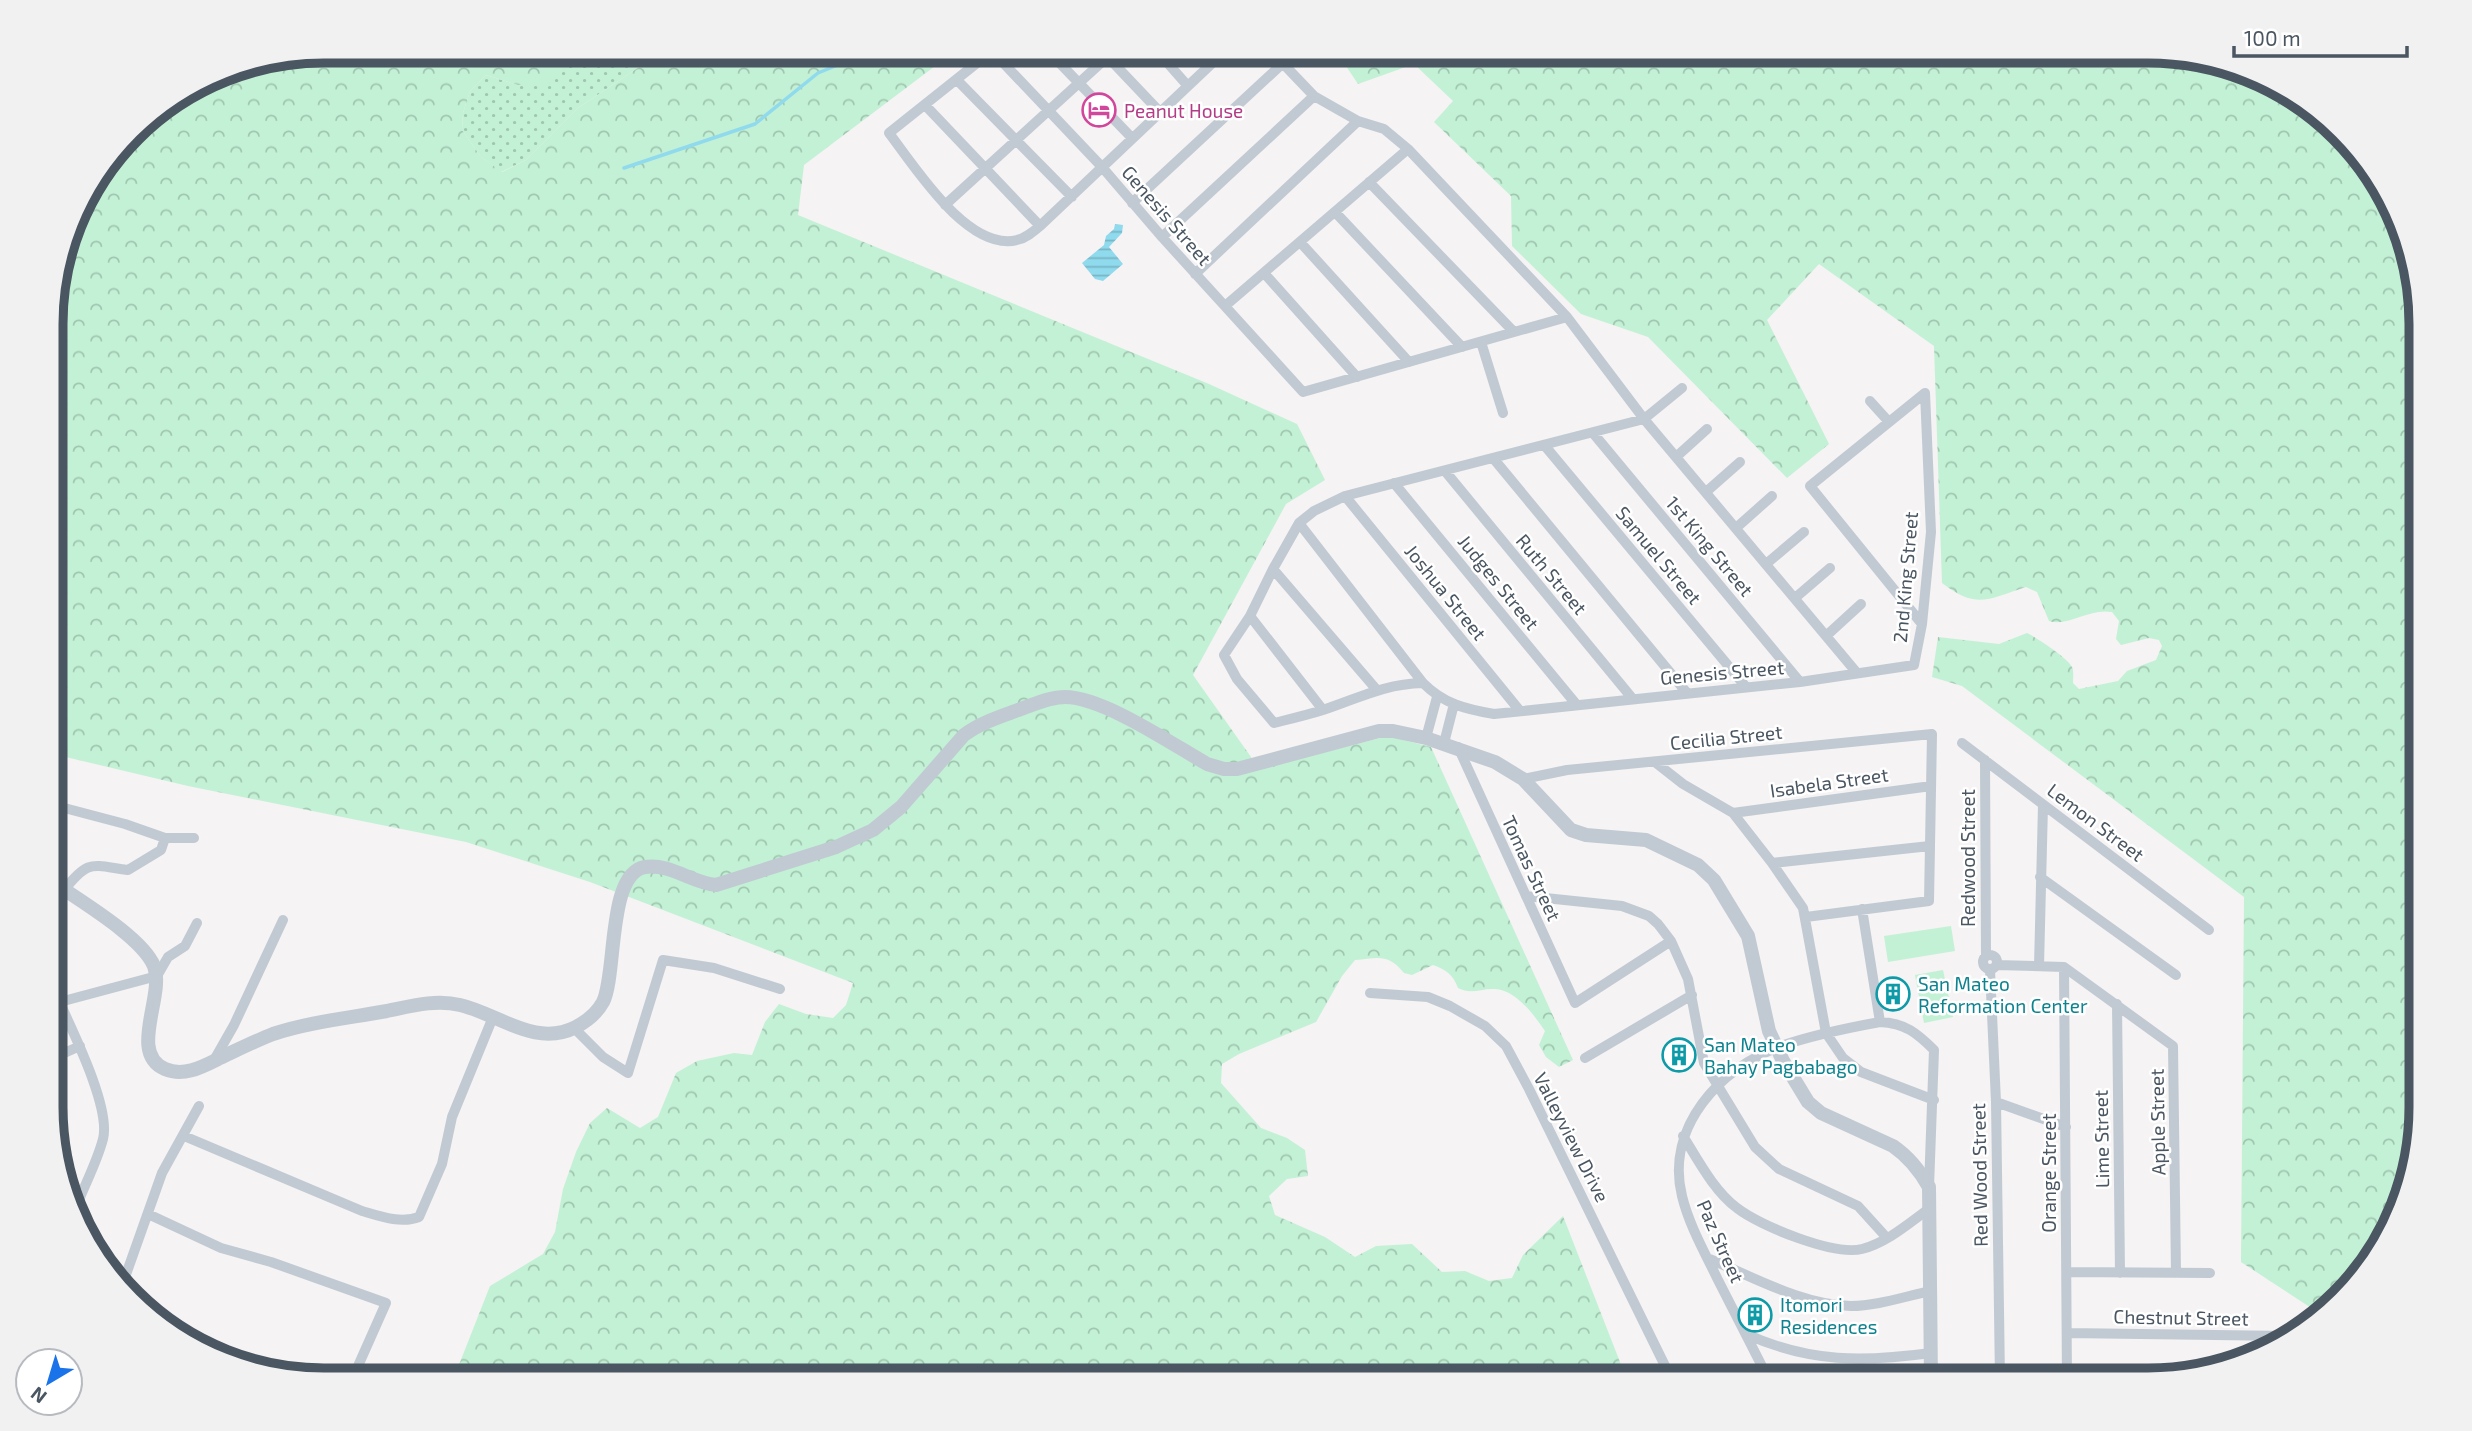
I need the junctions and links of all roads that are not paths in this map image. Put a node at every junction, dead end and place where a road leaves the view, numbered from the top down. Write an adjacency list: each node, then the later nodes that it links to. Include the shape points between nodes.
1 (978, 63): 9 (street, Genesis Street)
2 (1003, 63): 14 (street)
3 (1060, 63): 10 (street)
4 (1098, 63): 10 (street)
5 (1117, 63): 15 (street)
6 (1168, 63): 11 (street)
7 (1205, 63): 11 (street)
8 (1282, 64): 12 (street); 24 (street)
9 (957, 80): 13 (street, Genesis Street); 18 (street)
10 (1079, 83): 14 (street); 17 (street)
11 (1187, 85): 15 (street)
12 (1314, 96): 16 (street); 28 (street)
13 (925, 105): 21 (street); 25 (street, Genesis Street, via 889,134)
14 (1049, 111): 18 (street); 20 (street)
15 (1159, 111): 17 (street)
16 (1359, 121): 19 (street, via 1384,129); 31 (street)
17 (1132, 138): 20 (street)
18 (1016, 140): 21 (street); 23 (street)
19 (1408, 149): 22 (street); 33 (street)
20 (1102, 167): 23 (street, Genesis Street); 24 (street, Genesis Street)
21 (985, 168): 25 (street); 27 (street)
22 (1369, 182): 26 (street); 34 (street)
23 (1072, 197): 27 (street, Genesis Street)
24 (1132, 202): 28 (street, Genesis Street)
25 (944, 205): 27 (street, Genesis Street, via 998,240 1024,238)
26 (1335, 212): 29 (street); 36 (street)
27 (1040, 226)
28 (1162, 237): 31 (street, Genesis Street)
29 (1300, 242): 30 (street); 37 (street)
30 (1264, 273): 32 (street); 38 (street)
31 (1195, 274): 32 (street, Genesis Street)
32 (1224, 306): 38 (street, Genesis Street, via 1303,392)
33 (1567, 317): 34 (street, Genesis Street); 42 (street)
34 (1514, 332): 35 (street, Genesis Street)
35 (1480, 342): 36 (street, Genesis Street); 41 (street)
36 (1462, 347): 37 (street, Genesis Street)
37 (1409, 362): 38 (street, Genesis Street)
38 (1357, 377)
39 (1682, 388): 42 (street)
40 (1871, 401): 43 (street)
41 (1503, 413)
42 (1644, 419): 45 (street); 47 (street)
43 (1889, 422): 64 (street, 2nd King Street, via 1925,393 1931,532); 64 (street, via 1810,486)
44 (1707, 429): 47 (street)
45 (1593, 433): 46 (street); 67 (street, 1st King Street)
46 (1545, 446): 48 (street); 69 (street, Samuel Street)
47 (1676, 457): 52 (street)
48 (1493, 458): 50 (street); 71 (street)
49 (1740, 462): 52 (street)
50 (1445, 471): 51 (street); 73 (street, Ruth Street)
51 (1394, 483): 53 (street); 75 (street, Judges Street)
52 (1706, 492): 56 (street)
53 (1345, 496): 55 (street); 77 (street, Joshua Street)
54 (1772, 496): 56 (street)
55 (1300, 523): 60 (street); 68 (street, Genesis Street)
56 (1736, 528): 58 (street)
57 (1804, 533): 58 (street)
58 (1766, 564): 61 (street)
59 (1829, 568): 61 (street)
60 (1273, 569): 63 (street); 70 (street)
61 (1795, 598): 65 (street)
62 (1861, 604): 65 (street)
63 (1250, 616): 76 (street); 76 (street, via 1224,655 1237,679 1274,723)
64 (1922, 624): 66 (street, 2nd King Street, via 1914,665)
65 (1826, 636): 66 (street)
66 (1857, 673): 67 (street, Genesis Street)
67 (1800, 682): 69 (street, Genesis Street)
68 (1423, 683): 70 (street); 72 (street, Genesis Street)
69 (1746, 687): 71 (street, Genesis Street)
70 (1376, 689): 76 (street)
71 (1687, 692): 73 (street, Genesis Street)
72 (1437, 697): 74 (street, Genesis Street); 78 (street)
73 (1632, 698): 75 (street, Genesis Street)
74 (1454, 704): 77 (street, Genesis Street, via 1494,714); 80 (street)
75 (1576, 704): 77 (street, Genesis Street)
76 (1323, 710)
77 (1520, 710)
78 (1426, 738): 80 (street); 115 (street, via 1379,731 1224,769 1101,705 1062,696 1043,701 964,735 901,807 873,830 836,847 716,886 667,869 639,869 621,896 603,1003)
79 (1962, 743): 81 (street, Lemon Street)
80 (1451, 745): 83 (street); 95 (street, Tomas Street)
81 (1985, 760): 85 (street, Lemon Street); 103 (street, Redwood Street, via 1986,956 1996,958)
82 (1655, 761): 83 (street, Cecilia Street); 84 (street, Cecilia Street, via 1932,734); 87 (street, via 1674,779)
83 (1523, 779): 118 (street, via 1571,830 1646,840 1707,871 1748,936)
84 (1931, 786): 87 (street, Isabela Street); 90 (street)
85 (2043, 804): 92 (street); 100 (street, Lemon Street)
86 (63, 809): 88 (street)
87 (1733, 813): 91 (street)
88 (165, 838): 89 (street); 93 (street, via 160,850 128,870 97,865 81,869)
89 (194, 838)
90 (1930, 846): 91 (street); 96 (street, via 1929,901)
91 (1772, 863): 97 (street)
92 (2040, 877): 102 (street); 105 (street)
93 (63, 883)
94 (63, 889): 106 (street, via 130,937 144,950)
95 (1526, 896): 101 (street, via 1638,911 1658,924); 101 (street, Tomas Street, via 1575,1003)
96 (1862, 909): 97 (street); 114 (street)
97 (1806, 917): 116 (street)
98 (283, 920): 121 (street)
99 (197, 923): 106 (street, via 185,946 168,957)
100 (2209, 930)
101 (1671, 942): 109 (street)
102 (2039, 966): 103 (street); 104 (street)
103 (1994, 967): 124 (street, Red Wood Street)
104 (2064, 967): 111 (street, Apple Street); 126 (street, Orange Street)
105 (2176, 975)
106 (157, 976): 110 (street); 121 (street, via 148,1031 152,1060 180,1073)
107 (780, 989): 115 (street, via 714,968 663,960 628,1073 603,1057)
108 (1370, 993): 146 (street, Valleyview Drive, via 1410,994 1439,1001 1485,1026 1506,1046)
109 (1692, 995): 120 (street); 122 (street, via 1701,1052)
110 (63, 1000)
111 (2117, 1004): 136 (street, Lime Street); 137 (street, Apple Street, via 2173,1046)
112 (63, 1015): 117 (street)
113 (493, 1017): 115 (street, via 529,1032); 121 (street, via 448,1002 411,1006 292,1029); 127 (street, via 452,1117 442,1164 419,1217 410,1220 362,1211)
114 (1880, 1022): 116 (street, Paz Street); 123 (street, via 1912,1029 1934,1050)
115 (574, 1028)
116 (1826, 1033): 118 (street, Paz Street); 123 (street, via 1853,1068)
117 (80, 1046): 119 (street); 130 (street, via 104,1122 103,1138)
118 (1776, 1048): 122 (street, Paz Street, via 1740,1067); 129 (street, via 1814,1108 1893,1146 1913,1163)
119 (63, 1054)
120 (1585, 1058)
121 (213, 1062)
122 (1717, 1086): 128 (street, Paz Street); 133 (street, via 1755,1147 1770,1162 1858,1206)
123 (1934, 1100): 129 (street)
124 (1996, 1102): 126 (street); 149 (street, Red Wood Street)
125 (199, 1106): 127 (street)
126 (2066, 1127): 135 (street, Orange Street)
127 (184, 1136): 132 (street, via 162,1173)
128 (1683, 1136): 133 (street, via 1716,1185 1750,1216 1835,1250 1864,1248); 134 (street, Paz Street, via 1678,1163 1682,1195)
129 (1929, 1187): 131 (street)
130 (79, 1197)
131 (1930, 1208): 133 (street); 140 (street)
132 (148, 1214): 139 (street); 145 (street, via 221,1248 386,1303)
133 (1887, 1238)
134 (1707, 1258): 140 (street, via 1795,1294 1839,1304 1863,1305); 142 (street, Paz Street)
135 (2067, 1272): 136 (street); 141 (street, Orange Street)
136 (2120, 1273): 137 (street)
137 (2176, 1273): 138 (street)
138 (2210, 1273)
139 (126, 1276)
140 (1931, 1291): 144 (street)
141 (2067, 1333): 143 (street, Chestnut Street); 150 (street, Orange Street)
142 (1746, 1334): 144 (street, via 1779,1348 1833,1359); 147 (street, Paz Street)
143 (2273, 1336)
144 (1931, 1353): 148 (street)
145 (357, 1368)
146 (1666, 1368)
147 (1763, 1368)
148 (1931, 1368)
149 (2000, 1368)
150 (2067, 1368)

